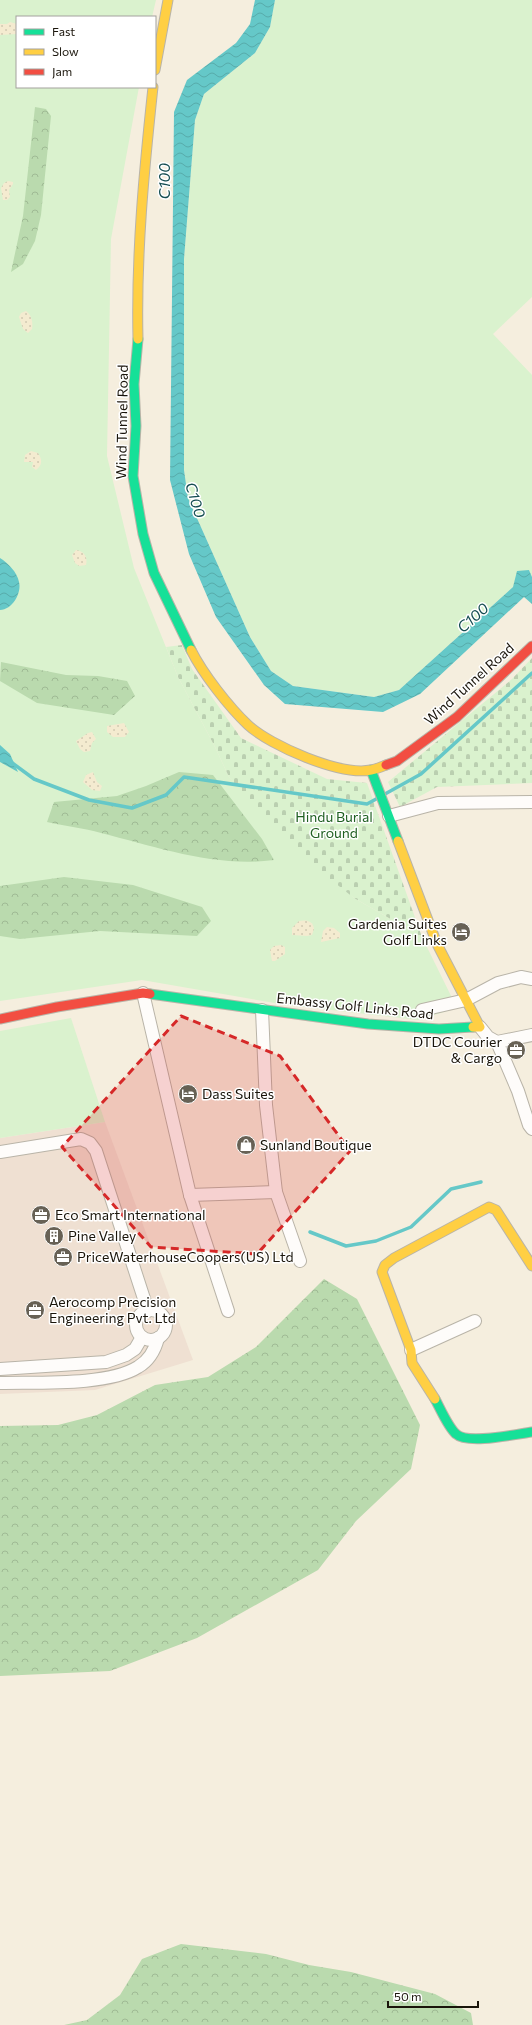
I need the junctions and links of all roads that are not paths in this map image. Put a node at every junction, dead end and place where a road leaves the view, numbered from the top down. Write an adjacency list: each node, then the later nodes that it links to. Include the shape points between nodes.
1 (168, 0): 2 (street)
2 (156, 65)
3 (153, 88): 5 (street, Wind Tunnel Road, via 141,204 137,292 138,342 134,384 136,426 132,476 143,534 154,573 194,656 226,701 249,726 292,753 322,763)
4 (532, 646): 5 (street, Wind Tunnel Road, via 457,717 396,761)
5 (371, 770): 7 (street)
6 (532, 802): 7 (street, via 438,803)
7 (389, 816): 10 (street, via 437,944)
8 (532, 979): 10 (street, via 521,978 498,983)
9 (143, 993): 11 (street, Embassy Golf Links Road); 13 (street, Embassy Golf Links Road); 20 (street)
10 (466, 1000): 12 (street); 14 (street)
11 (262, 1010): 14 (street, Embassy Golf Links Road, via 405,1027 439,1029); 19 (street, via 266,1105)
12 (422, 1010)
13 (0, 1019)
14 (480, 1026): 16 (street, via 488,1037)
15 (532, 1035): 16 (street)
16 (497, 1042): 17 (street)
17 (532, 1129)
18 (0, 1152): 23 (street, via 81,1138 90,1143 96,1151)
19 (276, 1192): 20 (street); 21 (street)
20 (190, 1195): 24 (street)
21 (300, 1261)
22 (532, 1266): 28 (street, via 496,1210 489,1207 394,1258 385,1265 382,1272)
23 (148, 1311): 26 (street, via 137,1320 137,1329); 27 (street, via 157,1312 164,1318 166,1326)
24 (228, 1311)
25 (475, 1320): 28 (street)
26 (142, 1337): 27 (street, via 150,1340); 29 (street, via 135,1349 106,1362)
27 (158, 1338): 30 (street, via 149,1358 122,1375 100,1380)
28 (411, 1350): 31 (street, via 412,1363 456,1434 474,1438)
29 (0, 1368)
30 (0, 1383)
31 (532, 1432)

